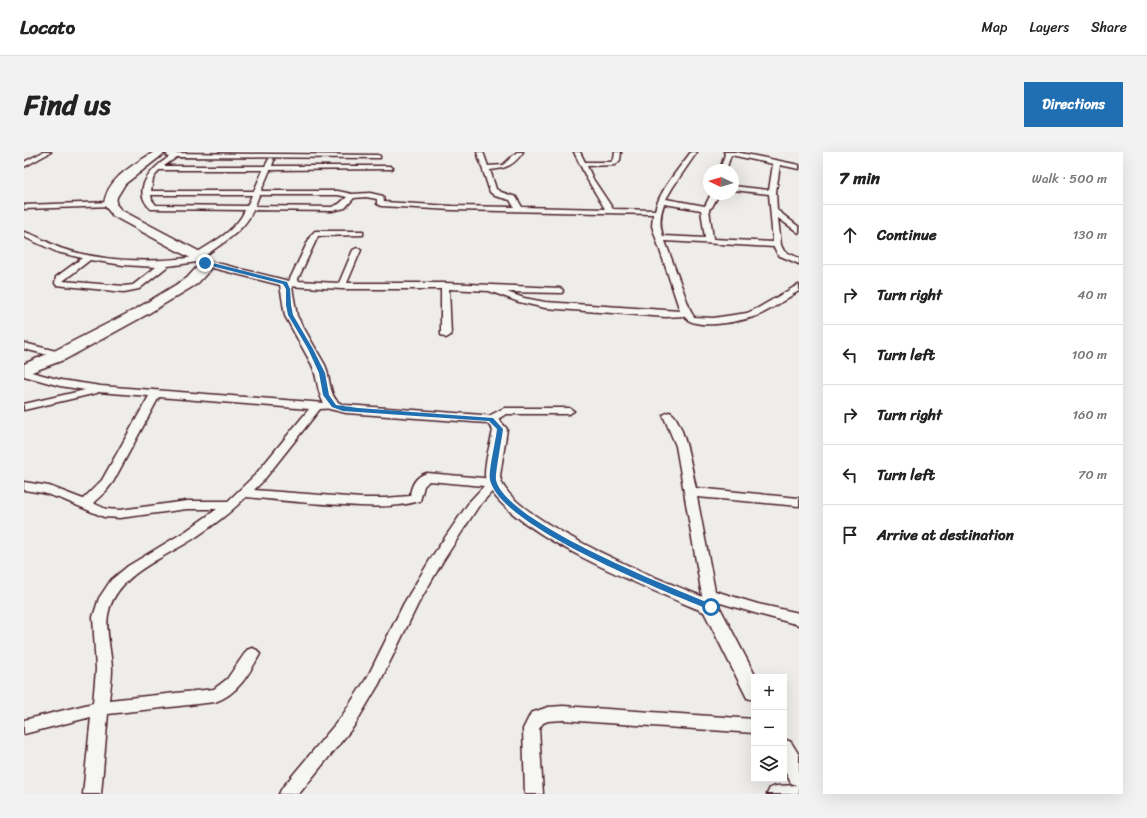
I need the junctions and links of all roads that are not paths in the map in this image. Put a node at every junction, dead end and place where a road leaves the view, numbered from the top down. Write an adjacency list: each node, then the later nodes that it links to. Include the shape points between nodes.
1 (48, 152): 11 (street)
2 (480, 152): 21 (street)
3 (520, 152): 21 (street, via 510,165)
4 (577, 152): 15 (street)
5 (618, 152): 15 (street, via 617,160 613,164)
6 (694, 152): 28 (street)
7 (728, 152): 14 (street); 16 (street)
8 (24, 155): 11 (street)
9 (176, 155): 10 (street); 13 (street); 13 (street)
10 (273, 156): 12 (street); 18 (street)
11 (38, 157): 17 (street)
12 (378, 157)
13 (158, 159): 18 (street); 24 (street, via 150,177); 29 (highway, via 133,171 121,181 111,195)
14 (777, 162): 19 (street, via 787,161); 23 (street)
15 (583, 164): 34 (street)
16 (725, 164)
17 (24, 165)
18 (268, 167): 20 (street); 25 (street)
19 (799, 167)
20 (390, 168)
21 (485, 168): 33 (street, via 493,190 513,199)
22 (739, 189): 23 (street)
23 (772, 192): 35 (street)
24 (147, 193): 25 (street); 31 (street, via 148,202 154,207)
25 (258, 193): 26 (street, via 338,193); 31 (street)
26 (352, 196): 31 (street, via 342,206 332,209); 33 (street, via 377,197 382,204)
27 (712, 200): 32 (street)
28 (662, 202): 32 (street); 36 (street)
29 (110, 204): 30 (street); 45 (highway, via 112,209 126,218)
30 (24, 207)
31 (252, 208): 45 (street, via 240,226)
32 (705, 208): 41 (street)
33 (519, 209): 34 (street)
34 (610, 210): 36 (street)
35 (773, 210): 37 (street); 42 (street)
36 (658, 212): 40 (street, via 656,226)
37 (799, 230)
38 (360, 233): 48 (street, via 315,235)
39 (24, 234): 44 (street, via 51,248)
40 (661, 238): 41 (street); 54 (street)
41 (709, 241): 42 (street)
42 (777, 245): 46 (street, via 781,253)
43 (357, 250): 49 (street)
44 (89, 257): 47 (street); 47 (street, via 59,279 59,283 133,289)
45 (202, 259): 47 (street); 48 (street); 57 (highway, via 204,268 181,288)
46 (799, 261)
47 (166, 263)
48 (289, 283): 49 (street); 62 (street, via 288,305 291,315 311,349 322,373 326,395)
49 (342, 286): 50 (street)
50 (445, 286): 51 (street); 55 (street)
51 (489, 288): 53 (street); 54 (street, via 544,305 666,314)
52 (799, 288): 54 (street, via 746,317 695,321)
53 (559, 291)
54 (686, 312)
55 (446, 335)
56 (24, 346): 57 (street)
57 (60, 355): 58 (highway)
58 (24, 372): 59 (street, via 60,383)
59 (101, 389): 60 (street); 63 (street)
60 (156, 392): 61 (street); 72 (street, via 108,482)
61 (317, 406): 62 (street); 70 (street)
62 (334, 406): 66 (street, via 350,410)
63 (24, 407)
64 (569, 411): 66 (street, via 504,411)
65 (669, 415): 69 (street, via 682,446)
66 (491, 419): 67 (street, via 500,429)
67 (494, 483): 70 (street, via 427,478 421,480 417,486 416,498 404,502 361,502); 74 (street, via 498,492 513,506 537,524 578,548 657,586); 85 (street, via 474,504 438,558 411,603 374,680 348,721)
68 (24, 486): 72 (street, via 45,489)
69 (691, 492): 71 (street); 74 (street)
70 (244, 493): 73 (street)
71 (799, 502)
72 (84, 505): 73 (street, via 104,513 120,514 180,505)
73 (231, 505): 78 (street, via 191,534 133,570 116,584 104,602 100,617 104,670)
74 (710, 601): 75 (street); 77 (street)
75 (799, 619)
76 (252, 654): 78 (street, via 231,686 224,692)
77 (751, 686)
78 (101, 708): 80 (street); 84 (street)
79 (751, 726): 86 (street, via 548,714 537,718 531,729)
80 (24, 727)
81 (787, 754): 82 (street)
82 (799, 776)
83 (799, 793): 87 (street)
84 (92, 794)
85 (288, 794)
86 (534, 794)
87 (776, 794)

